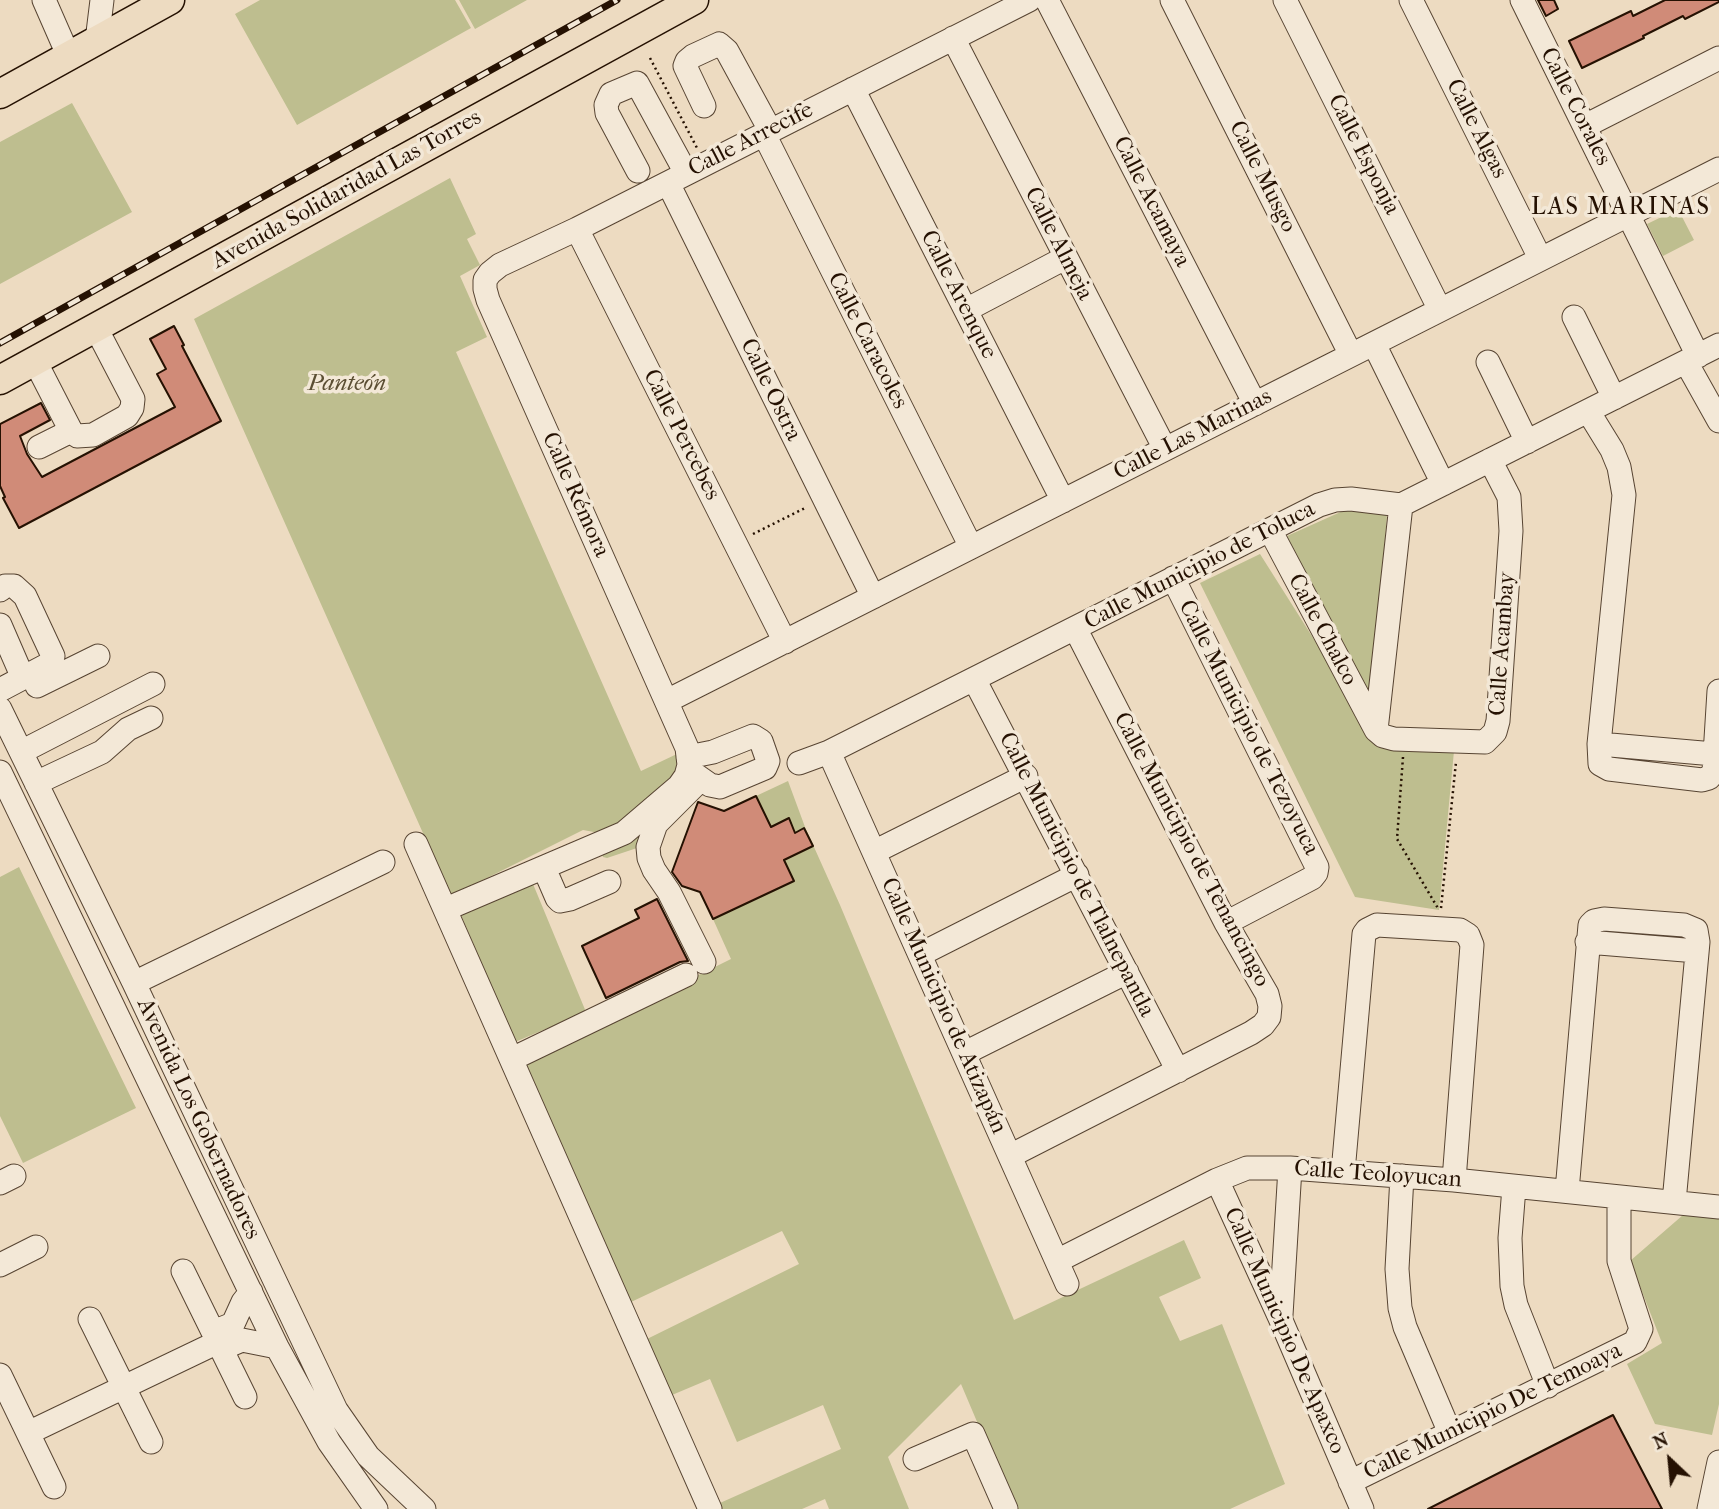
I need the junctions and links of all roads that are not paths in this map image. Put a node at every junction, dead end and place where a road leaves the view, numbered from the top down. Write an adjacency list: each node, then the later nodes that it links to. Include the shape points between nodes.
1 (44, 0): 13 (street)
2 (102, 0): 12 (street)
3 (170, 0): 12 (main road)
4 (694, 0): 31 (main road, Avenida Solidaridad Las Torres)
5 (1029, 0): 11 (street, Calle Arrecife)
6 (1047, 0): 40 (street, Calle Acamaya)
7 (1172, 0): 34 (street, Calle Musgo)
8 (1285, 0): 29 (street, Calle Esponja)
9 (1411, 0): 26 (street, Calle Algas)
10 (1522, 0): 18 (street, Calle Corales)
11 (953, 38): 15 (street, Calle Arrecife); 25 (street, Calle Almeja)
12 (97, 41): 13 (main road)
13 (69, 57): 16 (main road)
14 (1719, 58): 18 (street)
15 (853, 89): 19 (street, Calle Arrecife); 28 (street, Calle Arenque)
16 (0, 94)
17 (704, 106): 19 (street, Calle Caracoles, via 685,66 693,56 719,44 727,51)
18 (1585, 126): 23 (street, Calle Corales)
19 (767, 132): 22 (street, Calle Arrecife); 52 (street, Calle Caracoles)
20 (1719, 169): 23 (street, Calle Las Marinas)
21 (638, 171): 22 (street, Calle Ostra, via 606,105 611,94 637,83)
22 (686, 173): 24 (street, Calle Arrecife); 55 (street, Calle Ostra, via 824,498)
23 (1629, 213): 26 (street, Calle Las Marinas); 35 (street, Calle Corales)
24 (577, 229): 27 (street, Calle Arrecife, via 500,265 490,272); 58 (street, Calle Percebes)
25 (1065, 258): 28 (street); 46 (street, Calle Almeja)
26 (1540, 258): 29 (street, Calle Las Marinas)
27 (485, 289): 65 (street, Calle Rémora)
28 (966, 310): 49 (street, Calle Arenque)
29 (1440, 310): 32 (street, Calle Las Marinas)
30 (1574, 317): 39 (street)
31 (96, 328): 36 (main road, Avenida Solidaridad Las Torres); 43 (street, via 133,399 132,408 127,416 93,435 77,436)
32 (1374, 344): 34 (street, Calle Las Marinas); 48 (street)
33 (1719, 345): 35 (street)
34 (1351, 355): 40 (street, Calle Las Marinas)
35 (1692, 359): 39 (street); 42 (street, Calle Corales)
36 (35, 361): 38 (main road, Avenida Solidaridad Las Torres); 43 (street)
37 (1488, 362): 44 (street)
38 (0, 380)
39 (1614, 398): 41 (street)
40 (1255, 404): 46 (street, Calle Las Marinas)
41 (1588, 411): 44 (street); 64 (street, via 1612,450 1624,495 1598,758 1605,769 1702,780 1712,775)
42 (1719, 421)
43 (71, 431): 45 (street)
44 (1527, 442): 47 (street)
45 (39, 447)
46 (1165, 449): 49 (street, Calle Las Marinas)
47 (1490, 460): 48 (street); 68 (street, Calle Acambay, via 1511,511 1495,732 1485,742 1458,742 1405,740)
48 (1443, 484): 50 (street)
49 (1063, 501): 52 (street, Calle Las Marinas)
50 (1401, 505): 51 (street, Calle Municipio de Toluca, via 1335,500); 68 (street)
51 (1270, 530): 53 (street, Calle Municipio de Toluca); 68 (street, Calle Chalco)
52 (971, 547): 55 (street, Calle Las Marinas)
53 (1173, 578): 57 (street, Calle Municipio de Toluca); 83 (street, Calle Municipio de Tezoyuca, via 1314,858 1312,878)
54 (0, 590): 60 (street, via 14,586 25,596 53,656 51,663)
55 (873, 597): 58 (street, Calle Las Marinas)
56 (0, 625): 60 (street)
57 (1075, 628): 61 (street, Calle Municipio de Toluca); 83 (street, Calle Municipio de Tenancingo)
58 (785, 642): 65 (street, Calle Las Marinas)
59 (98, 656): 66 (street)
60 (23, 678): 63 (street)
61 (974, 679): 70 (street, Calle Municipio de Toluca); 74 (street, Calle Municipio de Tlalnepantla)
62 (153, 684): 69 (street)
63 (0, 690)
64 (1719, 691)
65 (667, 701): 72 (street, Calle Rémora)
66 (0, 707): 69 (street, Avenida Los Gobernadores)
67 (151, 718): 75 (street, via 128,729 102,752)
68 (1376, 730)
69 (21, 752): 75 (street, Avenida Los Gobernadores)
70 (829, 752): 71 (street, Calle Municipio de Toluca); 77 (street, Calle Municipio de Atizapán)
71 (799, 763)
72 (692, 769): 79 (street, via 632,828); 88 (street, via 656,824 648,847 695,968)
73 (0, 772): 91 (street, Avenida Los Gobernadores)
74 (1026, 776): 77 (street); 80 (street, Calle Municipio de Tlalnepantla)
75 (36, 783): 86 (street, Avenida Los Gobernadores)
76 (416, 844): 82 (street)
77 (874, 852): 84 (street, Calle Municipio de Atizapán)
78 (383, 862): 86 (street)
79 (544, 868): 81 (street, via 560,901); 82 (street)
80 (1077, 875): 84 (street); 85 (street, Calle Municipio de Tlalnepantla)
81 (609, 882)
82 (446, 909): 88 (street)
83 (1226, 923): 89 (street, Calle Municipio de Tenancingo, via 1267,994 1269,1017 1251,1033)
84 (920, 954): 87 (street, Calle Municipio de Atizapán)
85 (1127, 972): 87 (street); 89 (street, Calle Municipio de Tlalnepantla)
86 (134, 983): 90 (street, Avenida Los Gobernadores)
87 (965, 1053): 92 (street, Calle Municipio de Atizapán)
88 (512, 1059): 126 (street)
89 (1178, 1071): 92 (street)
90 (197, 1117): 91 (street); 125 (street, Avenida Los Gobernadores, via 336,1410 368,1456)
91 (173, 1129): 108 (street, Avenida Los Gobernadores)
92 (1010, 1156): 104 (street, Calle Municipio de Atizapán)
93 (1290, 1168): 94 (street, Calle Teoloyucan); 96 (street, Calle Teoloyucan, via 1247,1168); 109 (street)
94 (1343, 1172): 95 (street, Calle Teoloyucan); 97 (street, via 1364,934 1377,925 1460,930 1468,934 1472,945)
95 (1402, 1176): 97 (street, Calle Teoloyucan); 118 (street, via 1397,1269 1400,1308)
96 (1217, 1180): 104 (street, Calle Teoloyucan); 109 (street, Calle Municipio De Apaxco)
97 (1454, 1180): 98 (street, Calle Teoloyucan)
98 (1514, 1187): 99 (street, Calle Teoloyucan); 114 (street, via 1512,1286)
99 (1567, 1191): 100 (street, Calle Teoloyucan); 101 (street, via 1590,925 1601,919 1684,925 1698,936)
100 (1619, 1197): 101 (street, Calle Teoloyucan); 114 (street, Calle Municipio De Temoaya, via 1619,1261 1641,1329 1635,1342)
101 (1674, 1202): 102 (street, Calle Teoloyucan)
102 (1719, 1207)
103 (36, 1247): 105 (street)
104 (1057, 1261): 107 (street, Calle Municipio de Atizapán)
105 (0, 1265)
106 (183, 1271): 111 (street)
107 (1067, 1284)
108 (251, 1292): 111 (street); 112 (street, Avenida Los Gobernadores)
109 (1280, 1318): 122 (street, Calle Municipio De Apaxco)
110 (90, 1319): 115 (street)
111 (226, 1338): 112 (street); 115 (street); 116 (street)
112 (277, 1347): 124 (street, Avenida Los Gobernadores, via 329,1442)
113 (0, 1375): 117 (street)
114 (1548, 1386): 118 (street, Calle Municipio De Temoaya)
115 (124, 1387): 117 (street); 119 (street)
116 (245, 1397)
117 (28, 1433): 123 (street)
118 (1450, 1433): 122 (street, Calle Municipio De Temoaya)
119 (151, 1441)
120 (915, 1459): 127 (street, via 973,1434)
121 (1719, 1462): 129 (street)
122 (1350, 1482): 128 (street, Calle Municipio De Apaxco)
123 (54, 1488)
124 (376, 1509)
125 (424, 1509)
126 (710, 1509)
127 (1006, 1509)
128 (1362, 1509)
129 (1709, 1509)

